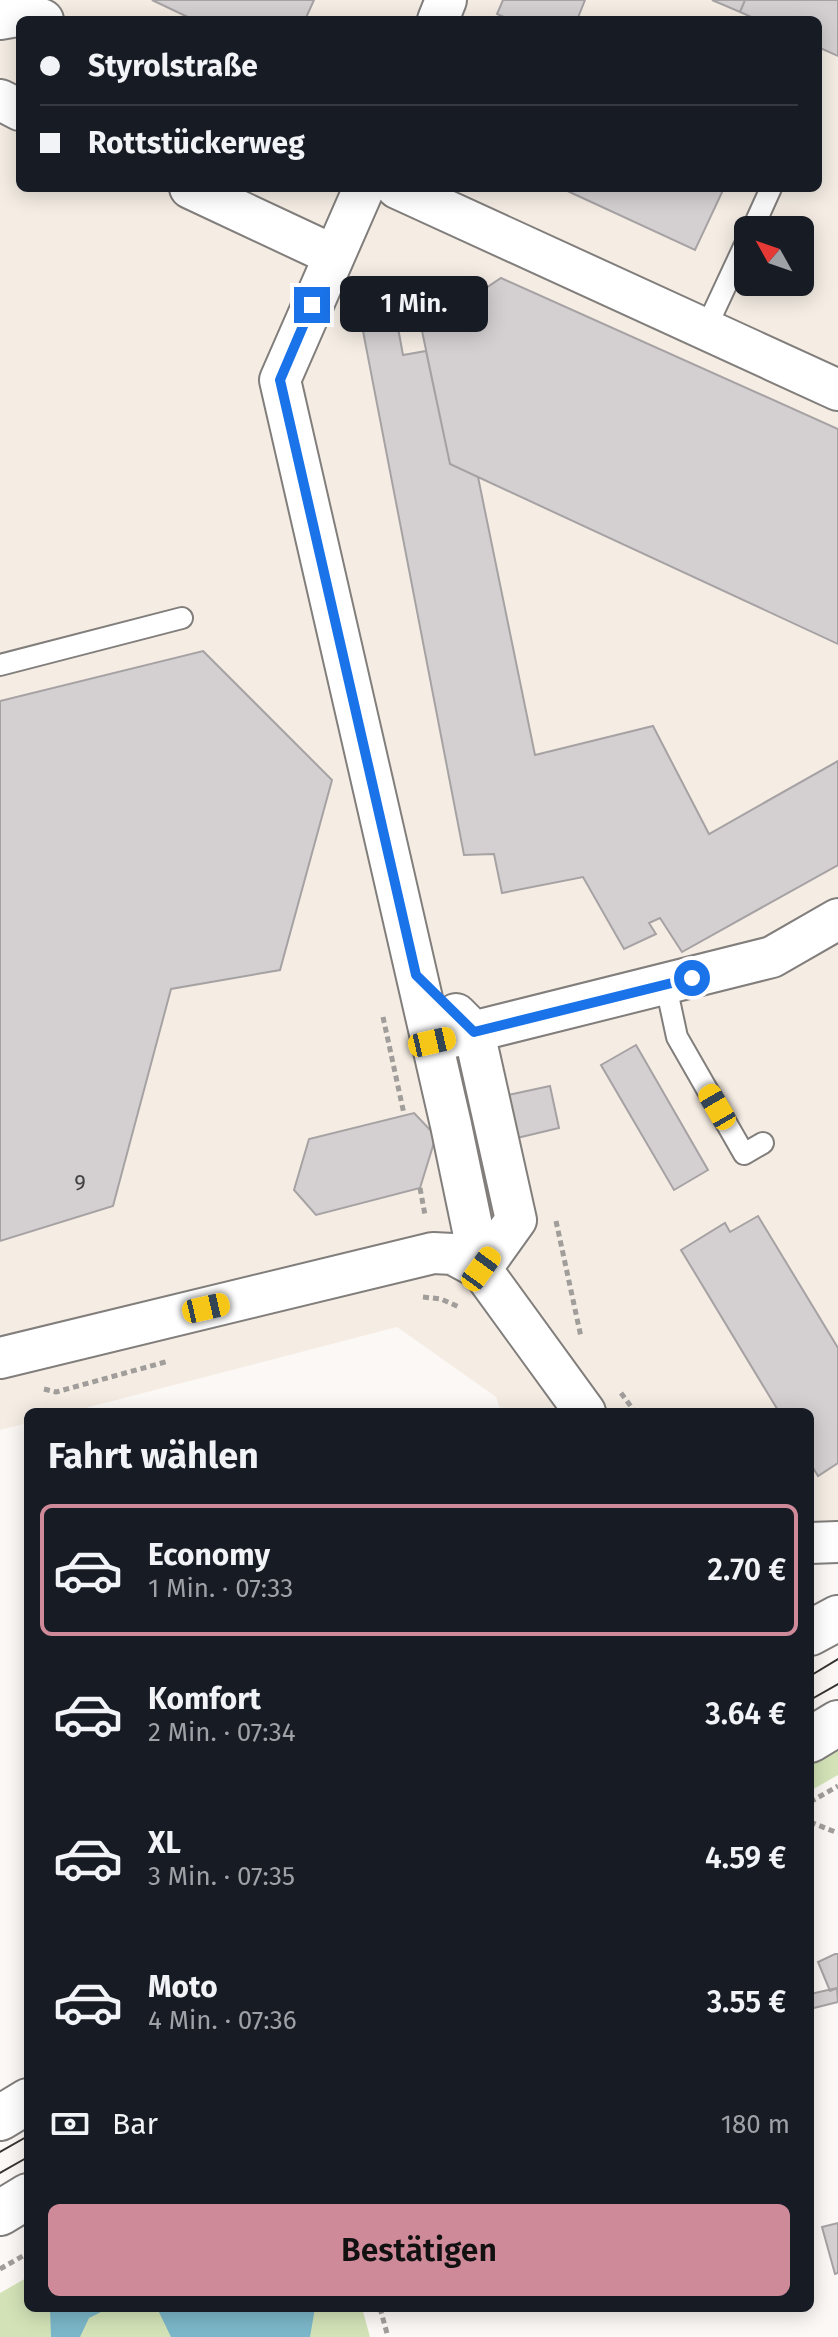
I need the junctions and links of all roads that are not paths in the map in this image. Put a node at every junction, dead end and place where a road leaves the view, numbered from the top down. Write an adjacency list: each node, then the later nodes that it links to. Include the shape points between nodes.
1 (199, 192): 6 (street)
2 (362, 192): 6 (street)
3 (406, 192): 8 (street)
4 (769, 192): 5 (lane)
5 (758, 216)
6 (333, 255): 13 (street, via 280,380)
7 (734, 268): 8 (lane)
8 (706, 328): 9 (street)
9 (838, 390)
10 (182, 618): 11 (lane)
11 (0, 665)
12 (838, 919): 14 (street, via 772,957)
13 (416, 975): 15 (street); 16 (street)
14 (666, 986): 15 (street); 17 (lane, via 677,1037 744,1154)
15 (474, 1032): 16 (street); 18 (street, via 516,1220)
16 (432, 1042): 18 (street)
17 (763, 1143)
18 (481, 1269): 19 (street, via 453,1254 433,1253); 20 (street)
19 (0, 1358)
20 (582, 1408)
21 (838, 1542): 22 (street)
22 (814, 1543)
23 (838, 1618): 24 (main road)
24 (814, 1631)
25 (24, 2103): 26 (main road)
26 (0, 2118)
27 (24, 2198): 28 (main road)
28 (0, 2213)

